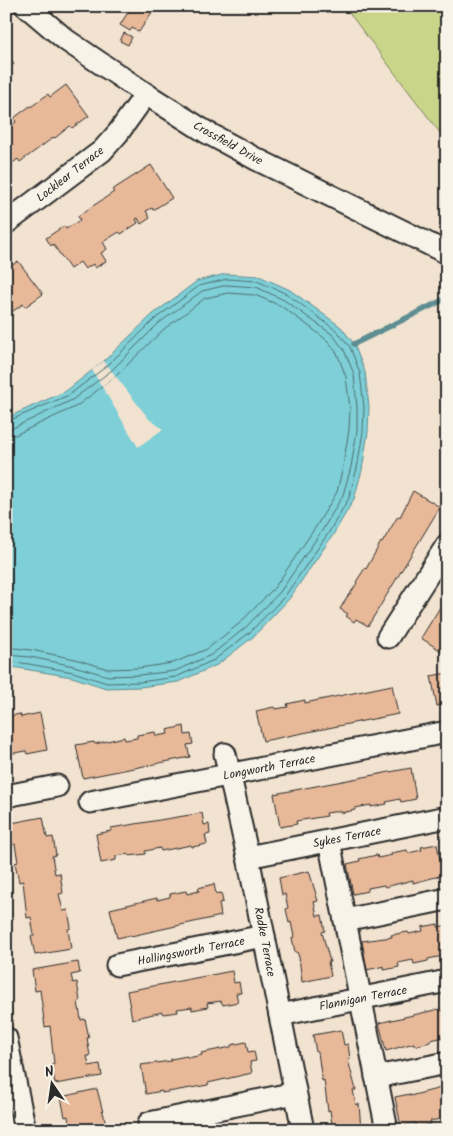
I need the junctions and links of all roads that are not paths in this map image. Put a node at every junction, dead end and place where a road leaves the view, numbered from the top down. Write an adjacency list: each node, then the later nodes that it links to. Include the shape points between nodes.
1 (26, 6): 2 (street, Crossfield Drive, via 66,40)
2 (146, 94): 3 (street, Locklear Terrace, via 102,151); 4 (street, Crossfield Drive, via 238,149)
3 (6, 223)
4 (447, 253)
5 (447, 545): 6 (street)
6 (388, 637)
7 (447, 732): 9 (street, Longworth Terrace)
8 (225, 754): 9 (street, Radke Terrace)
9 (230, 775): 12 (street, Longworth Terrace); 15 (street, Radke Terrace)
10 (57, 786): 11 (street)
11 (6, 796)
12 (90, 802)
13 (447, 817): 14 (street, Sykes Terrace)
14 (329, 841): 15 (street, Sykes Terrace); 17 (street)
15 (248, 857): 18 (street, Radke Terrace)
16 (447, 899): 17 (street)
17 (345, 920): 21 (street)
18 (264, 936): 19 (street, Hollingsworth Terrace); 22 (street, Radke Terrace)
19 (117, 965)
20 (447, 981): 21 (street, Flannigan Terrace)
21 (361, 998): 22 (street, Flannigan Terrace); 25 (street)
22 (280, 1014): 26 (street, Radke Terrace)
23 (6, 1038): 28 (street)
24 (447, 1063): 25 (street)
25 (376, 1077): 30 (street)
26 (296, 1094): 27 (street); 29 (street, Radke Terrace)
27 (149, 1122)
28 (25, 1130)
29 (303, 1130)
30 (387, 1130)

